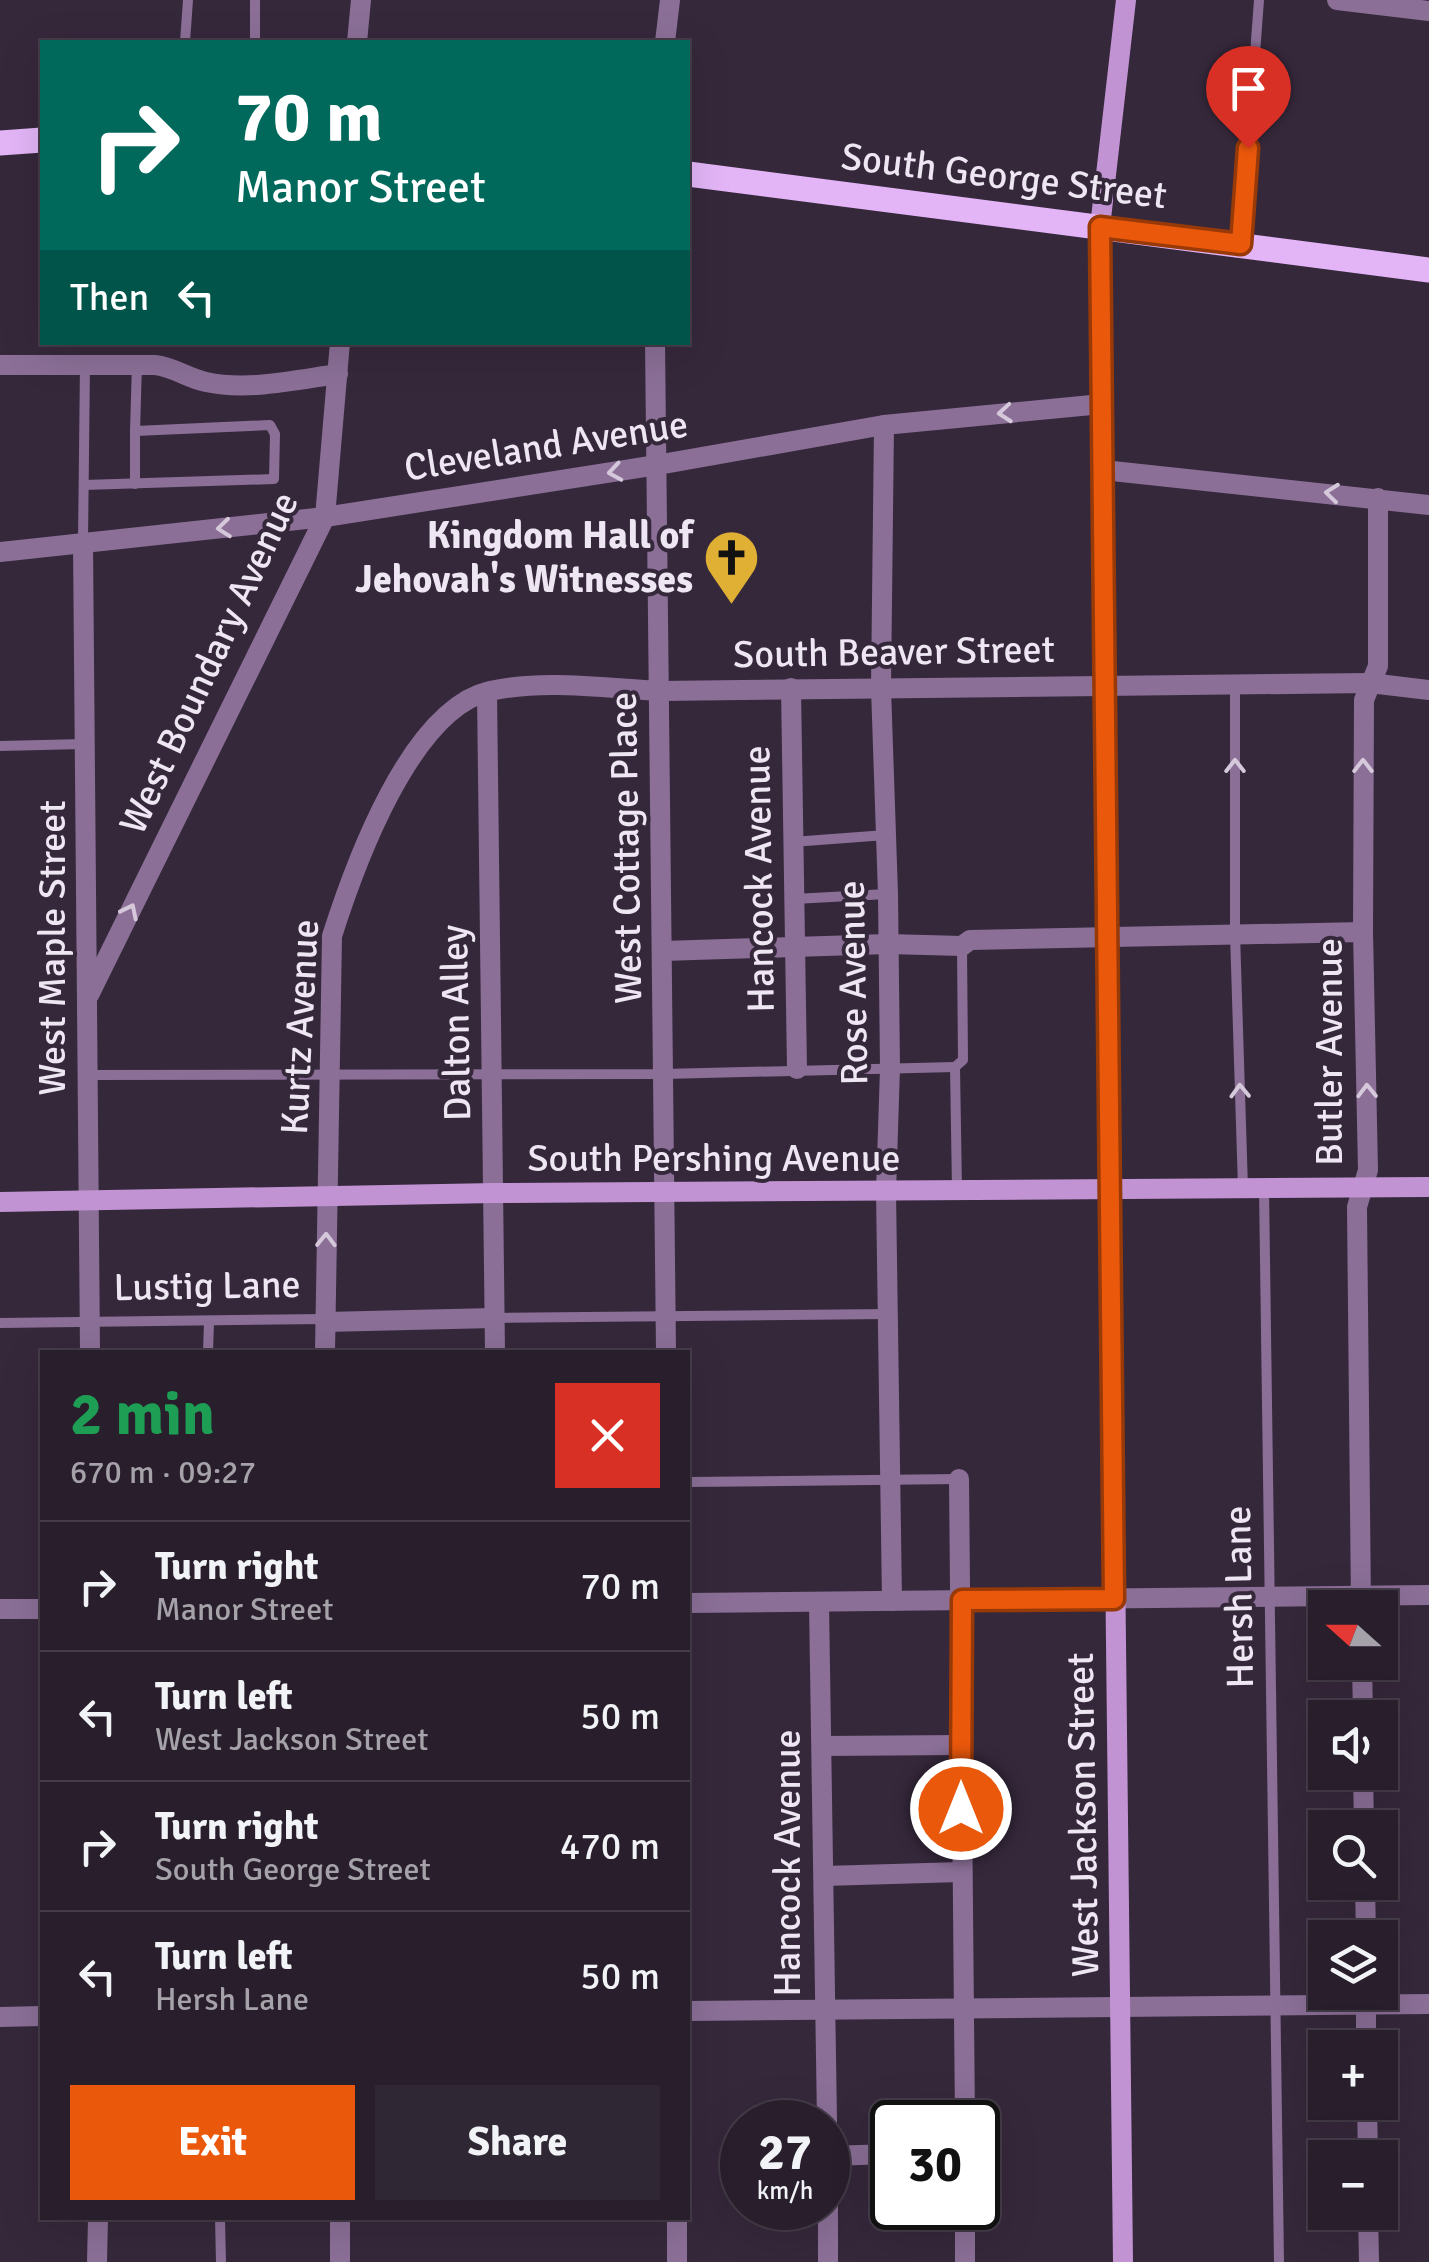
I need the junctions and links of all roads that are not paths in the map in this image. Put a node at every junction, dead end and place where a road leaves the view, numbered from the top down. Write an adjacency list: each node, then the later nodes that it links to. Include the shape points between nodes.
1 (188, 0): 9 (lane)
2 (255, 0): 10 (lane)
3 (361, 0): 11 (street)
4 (670, 0): 12 (street)
5 (1126, 0): 16 (street, West Jackson Street)
6 (1259, 0): 17 (lane)
7 (1338, 0): 8 (street)
8 (1429, 11)
9 (185, 40)
10 (255, 40)
11 (357, 40)
12 (665, 40)
13 (40, 140): 14 (main road)
14 (0, 143)
15 (690, 174): 16 (main road, South George Street)
16 (1100, 227): 17 (main road, South George Street); 25 (street, West Jackson Street)
17 (1241, 244): 18 (main road, South George Street)
18 (1429, 270)
19 (340, 345): 24 (street, West Boundary Avenue)
20 (655, 345): 28 (street, West Cottage Place)
21 (85, 364): 22 (street); 23 (street); 31 (lane)
22 (137, 364): 24 (street, via 170,366 184,376 227,384); 27 (lane)
23 (0, 365)
24 (338, 374): 34 (street, West Boundary Avenue)
25 (1102, 404): 26 (street, Cleveland Avenue, one-way to 26); 29 (street, West Jackson Street)
26 (884, 424): 28 (street, Cleveland Avenue); 41 (street, Rose Avenue)
27 (135, 430): 30 (lane); 30 (lane, via 270,424 276,434 274,479)
28 (657, 465): 34 (street, Cleveland Avenue, one-way to 34); 43 (street, West Cottage Place)
29 (1103, 470): 32 (street, one-way to 29); 39 (street, West Jackson Street)
30 (135, 484): 31 (lane)
31 (84, 485): 35 (lane)
32 (1378, 498): 33 (street); 37 (street, Butler Avenue, via 1378,666)
33 (1429, 505)
34 (325, 517): 35 (street, Cleveland Avenue, one-way to 35); 58 (street, West Boundary Avenue, one-way to 34)
35 (83, 544): 36 (street, Cleveland Avenue); 45 (street, West Maple Street)
36 (0, 552)
37 (1370, 683): 38 (street, South Beaver Street); 42 (street, South Beaver Street); 51 (street, Butler Avenue, one-way to 37, via 1364,700)
38 (1235, 684): 39 (street, South Beaver Street); 52 (lane, Hersh Lane, one-way to 38)
39 (1104, 685): 41 (street, South Beaver Street); 53 (street, West Jackson Street)
40 (791, 688): 41 (street, South Beaver Street); 43 (street, South Beaver Street); 48 (street, Hancock Avenue)
41 (881, 688): 47 (street, Rose Avenue)
42 (1429, 690)
43 (659, 691): 44 (street, Kurtz Avenue, via 553,685); 57 (street, West Cottage Place)
44 (487, 692): 62 (street, Kurtz Avenue, via 450,710 411,759 351,876 332,936); 63 (street, Dalton Alley)
45 (85, 744): 46 (lane); 58 (street, West Maple Street)
46 (0, 746)
47 (886, 835): 48 (lane); 49 (street, Rose Avenue)
48 (792, 842): 50 (street, Hancock Avenue)
49 (888, 894): 50 (lane); 54 (street, Rose Avenue)
50 (794, 899): 56 (street, Hancock Avenue)
51 (1363, 932): 52 (street); 68 (street, Butler Avenue, one-way to 51)
52 (1235, 934): 53 (street); 67 (lane, Hersh Lane, one-way to 52)
53 (1110, 937): 55 (street, via 970,940); 69 (street, West Jackson Street)
54 (888, 944): 55 (street); 56 (street); 60 (street, Rose Avenue)
55 (962, 946): 59 (lane, via 963,1060)
56 (795, 947): 57 (street); 61 (street, Hancock Avenue)
57 (662, 950): 64 (street, West Cottage Place)
58 (87, 998): 65 (street, West Maple Street)
59 (956, 1067): 60 (lane); 71 (lane)
60 (890, 1068): 61 (lane); 70 (street, Rose Avenue)
61 (797, 1069): 64 (lane)
62 (328, 1072): 63 (lane); 65 (lane); 74 (street, Kurtz Avenue)
63 (492, 1073): 64 (lane); 72 (street, Dalton Alley)
64 (664, 1074): 73 (street, West Cottage Place)
65 (88, 1075): 75 (street, West Maple Street)
66 (1429, 1187): 68 (street, South Pershing Avenue)
67 (1253, 1188): 68 (street, South Pershing Avenue); 69 (street, South Pershing Avenue); 94 (lane, Hersh Lane)
68 (1363, 1188): 92 (street, Butler Avenue, via 1357,1207)
69 (1109, 1190): 71 (street, South Pershing Avenue); 96 (street, West Jackson Street)
70 (886, 1192): 71 (street, South Pershing Avenue); 73 (street, South Pershing Avenue); 77 (street, Rose Avenue)
71 (957, 1192)
72 (495, 1193): 73 (street, South Pershing Avenue); 74 (street, South Pershing Avenue); 79 (street, Dalton Alley)
73 (666, 1194): 78 (street, West Cottage Place)
74 (328, 1198): 75 (street, South Pershing Avenue); 80 (street, Kurtz Avenue, one-way to 74)
75 (88, 1199): 76 (street, South Pershing Avenue); 83 (street, West Maple Street)
76 (0, 1202)
77 (888, 1314): 78 (lane); 89 (street, Rose Avenue)
78 (665, 1317): 79 (lane); 88 (street, West Cottage Place)
79 (494, 1318): 80 (street, Lustig Lane); 87 (street, Dalton Alley)
80 (324, 1320): 81 (lane, Lustig Lane); 86 (street, Kurtz Avenue)
81 (209, 1322): 83 (lane, Lustig Lane); 85 (lane)
82 (0, 1323): 83 (lane, Lustig Lane)
83 (90, 1323): 84 (street, West Maple Street)
84 (90, 1350)
85 (208, 1350)
86 (326, 1350)
87 (495, 1350)
88 (666, 1350)
89 (890, 1477): 90 (lane); 91 (lane); 99 (street, Rose Avenue)
90 (959, 1478): 98 (street)
91 (690, 1482)
92 (1361, 1590)
93 (1429, 1595): 95 (street)
94 (1269, 1597): 96 (street); 97 (street); 111 (lane, Hersh Lane)
95 (1398, 1598)
96 (1114, 1599): 98 (street); 112 (street, West Jackson Street)
97 (1308, 1599)
98 (962, 1600): 99 (street); 104 (street)
99 (892, 1601): 100 (street)
100 (819, 1603): 101 (street); 105 (street, Hancock Avenue)
101 (690, 1604)
102 (0, 1609): 103 (street)
103 (40, 1609)
104 (961, 1745): 105 (street); 106 (street)
105 (822, 1746): 107 (street, Hancock Avenue)
106 (961, 1872): 107 (street); 113 (street)
107 (824, 1876): 114 (street, Hancock Avenue)
108 (1398, 2002): 110 (street)
109 (1308, 2003): 111 (street)
110 (1429, 2004)
111 (1274, 2005): 112 (street); 134 (lane, Hersh Lane)
112 (1121, 2007): 113 (street); 133 (street, West Jackson Street)
113 (964, 2009): 114 (street); 119 (street)
114 (823, 2010): 115 (street); 118 (street, Hancock Avenue)
115 (690, 2011)
116 (40, 2016): 117 (street)
117 (0, 2018)
118 (826, 2100)
119 (964, 2100)
120 (98, 2220): 127 (street)
121 (220, 2220): 128 (lane)
122 (340, 2220): 129 (street)
123 (677, 2220): 130 (street)
124 (828, 2230): 131 (street)
125 (965, 2230): 132 (street)
126 (1368, 2230): 135 (street)
127 (98, 2262)
128 (221, 2262)
129 (340, 2262)
130 (677, 2262)
131 (828, 2262)
132 (965, 2262)
133 (1124, 2262)
134 (1279, 2262)
135 (1369, 2262)

